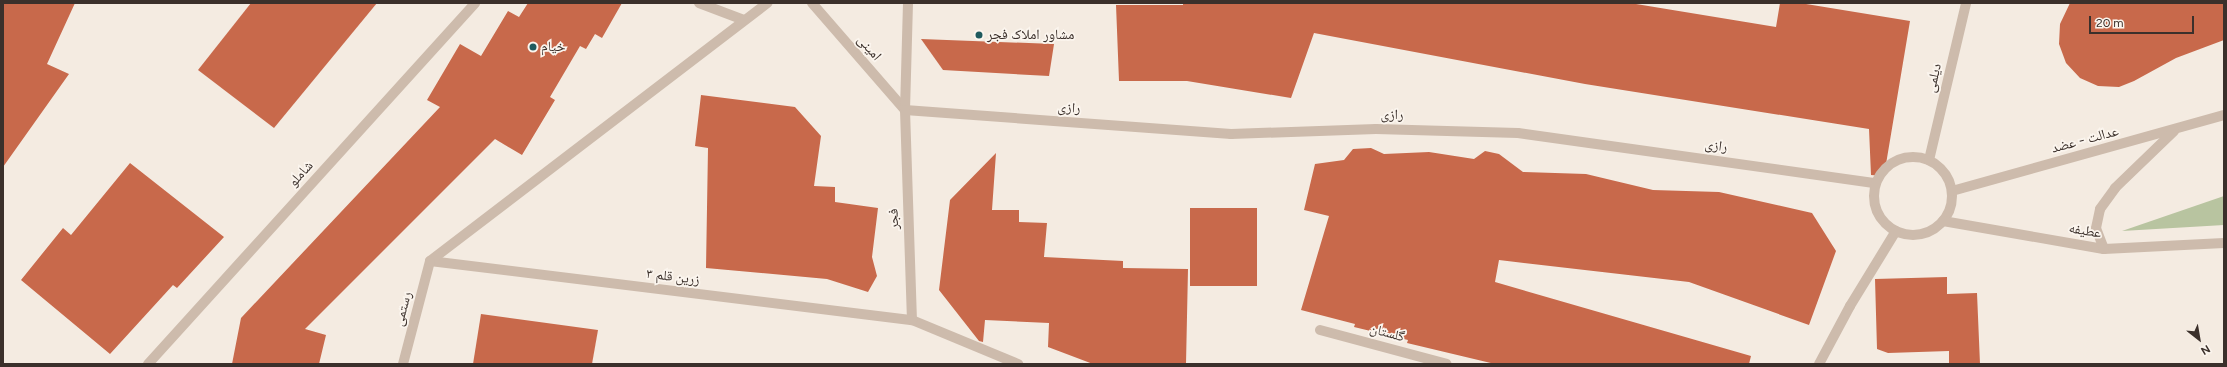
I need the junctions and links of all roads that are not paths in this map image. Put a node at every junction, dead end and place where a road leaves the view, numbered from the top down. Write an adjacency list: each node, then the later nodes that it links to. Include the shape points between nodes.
1 (475, 3): 21 (street, شاملو)
2 (699, 3): 7 (street)
3 (768, 3): 7 (street)
4 (812, 3): 8 (street, امینی)
5 (908, 3): 8 (street, فجر)
6 (1966, 3): 11 (street, دیلمی)
7 (744, 20): 18 (street)
8 (905, 110): 12 (street, رازی, via 1231,134 1376,129 1518,133); 19 (street, فجر)
9 (2224, 115): 10 (street, عدالت - عضد)
10 (2176, 130): 13 (street, عدالت - عضد); 17 (street, via 2115,188 2100,209 2096,228)
11 (1929, 160): 12 (street, via 1903,158 1890,164); 13 (street, via 1940,167 1948,178)
12 (1876, 183): 15 (street, via 1875,206 1886,225)
13 (1952, 191): 14 (street, via 1952,202)
14 (1943, 221): 15 (street, via 1933,230 1922,234); 17 (street, عطیفه)
15 (1896, 232): 25 (street, via 1850,306)
16 (2224, 243): 17 (street, عطیفه)
17 (2104, 249)
18 (430, 261): 19 (street, زرین قلم ۳); 22 (street, رستمی)
19 (912, 320): 23 (street)
20 (1320, 330): 24 (street, گلستان)
21 (148, 364)
22 (403, 364)
23 (1018, 364)
24 (1447, 364)
25 (1819, 364)

